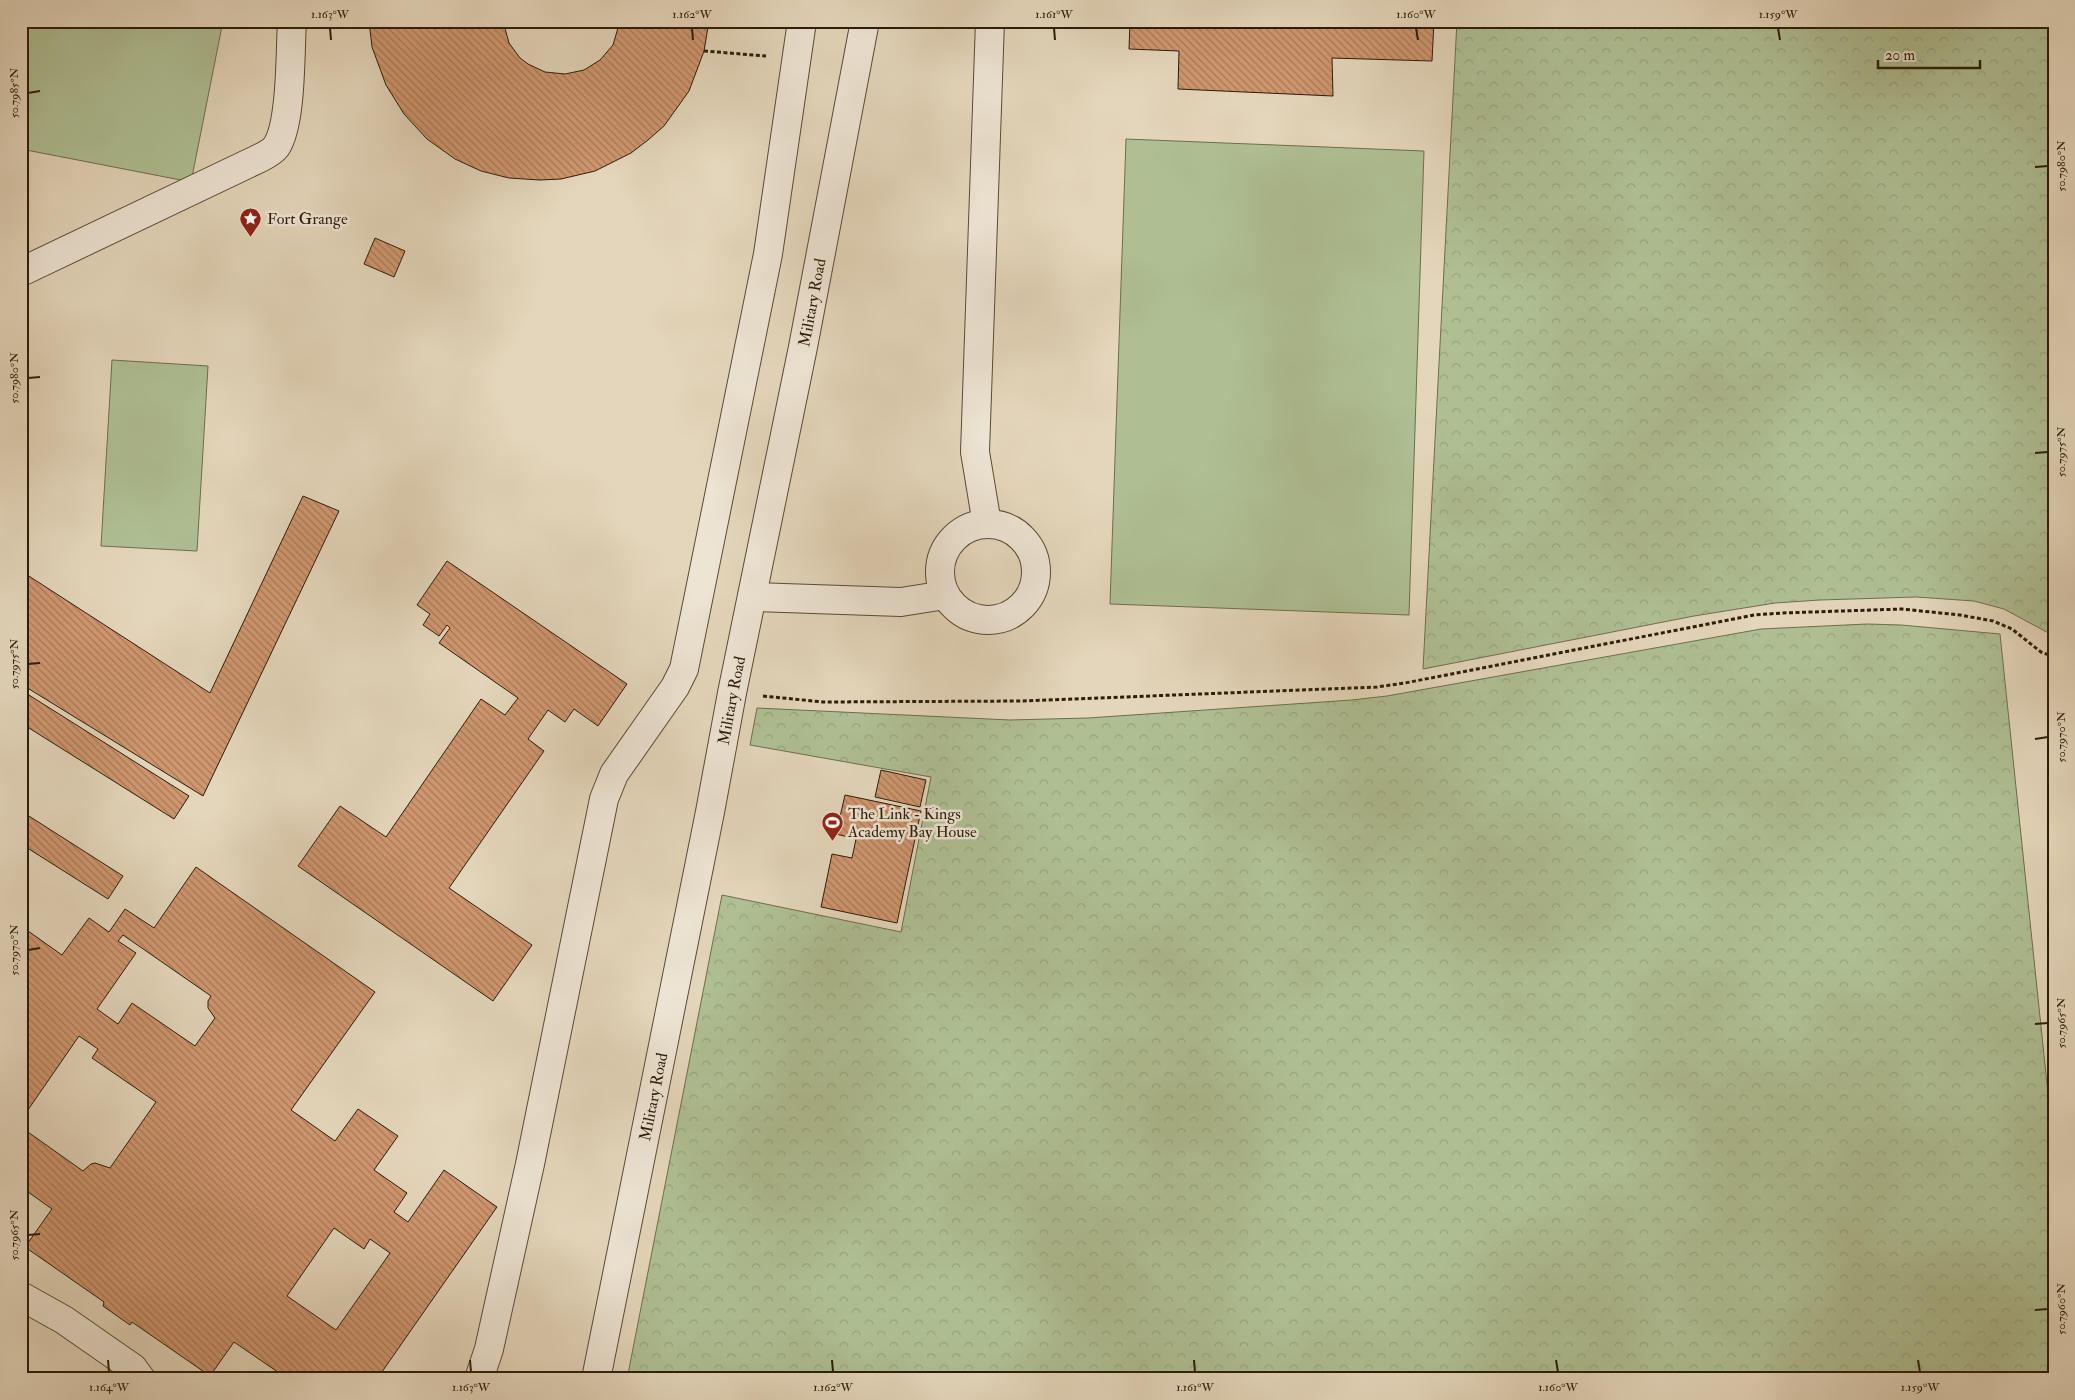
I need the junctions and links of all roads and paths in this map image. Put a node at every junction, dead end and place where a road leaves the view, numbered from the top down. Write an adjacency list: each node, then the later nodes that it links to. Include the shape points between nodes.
1 (292, 21): 9 (street, via 286,112 279,141 272,150 180,198)
2 (593, 21): 6 (path)
3 (802, 21): 17 (street, via 768,254 684,669 614,774 604,799 530,1164 491,1340)
4 (865, 21): 12 (street, Military Road)
5 (990, 21): 10 (street, via 975,452)
6 (620, 26)
7 (704, 51): 8 (path)
8 (770, 56)
9 (21, 272)
10 (987, 524): 11 (street, via 971,527 946,548 940,563 940,580); 11 (street, via 1017,533 1028,545 1035,559 1034,590 1014,614 999,620 983,621 955,608)
11 (945, 595): 12 (street, via 902,602)
12 (752, 597): 14 (street, Military Road)
13 (2054, 658): 14 (path, via 2041,652 2017,631 1992,621 1943,612 1883,609 1754,615 1377,687 1023,701 822,702)
14 (732, 693): 18 (street, Military Road)
15 (21, 1296): 16 (street, via 64,1320 134,1368)
16 (141, 1379)
17 (479, 1379)
18 (596, 1379)

